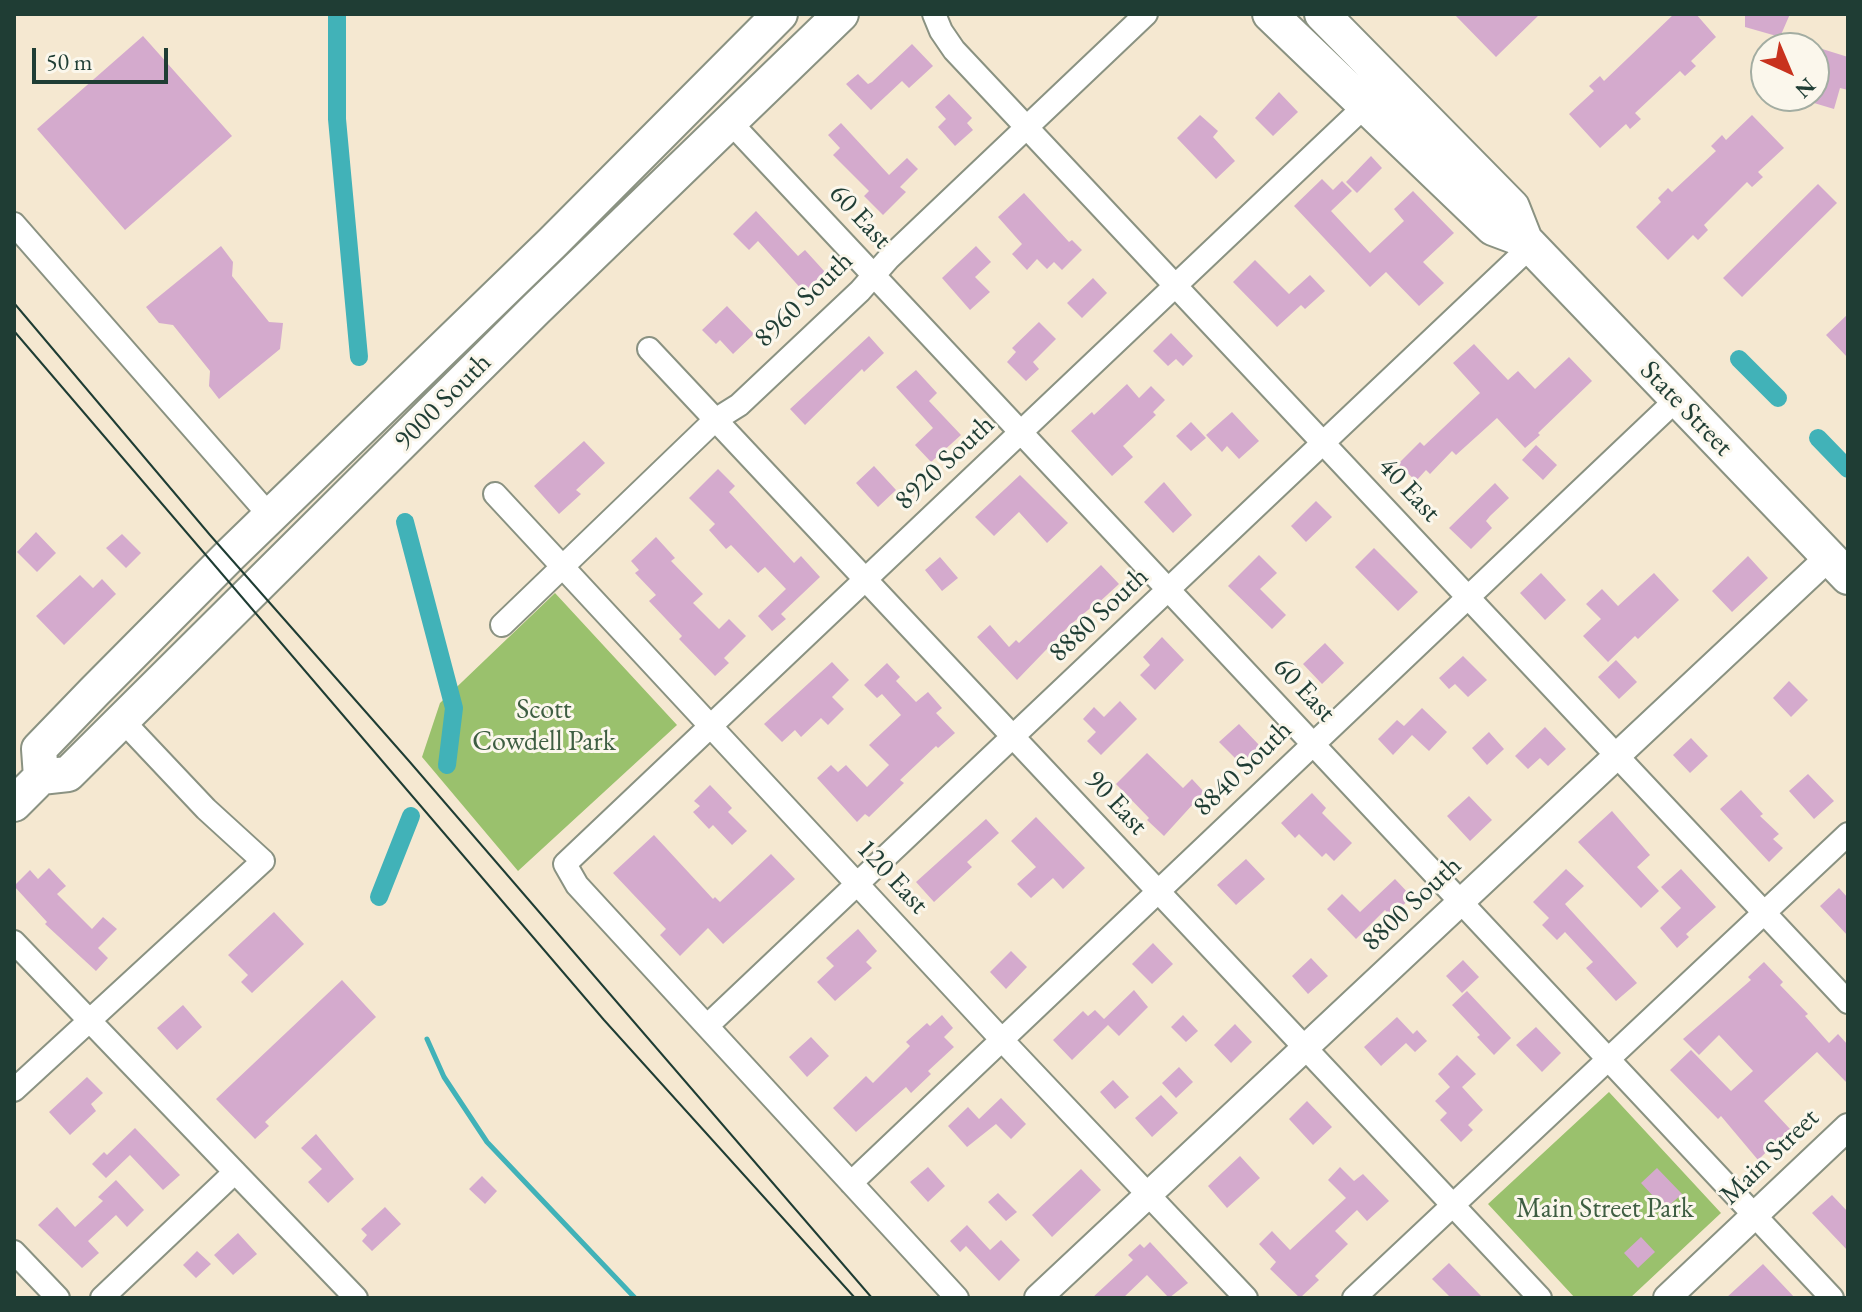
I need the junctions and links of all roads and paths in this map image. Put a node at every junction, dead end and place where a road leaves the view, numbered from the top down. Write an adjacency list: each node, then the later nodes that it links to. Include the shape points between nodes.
1 (780, 14): 10 (main road, 9000 South)
2 (841, 14): 8 (main road, 9000 South)
3 (934, 14): 9 (street, 40 East, via 954,50)
4 (1146, 14): 9 (street, 8960 South)
5 (1270, 14): 7 (main road, State Street)
6 (1322, 14): 12 (main road, State Street, via 1512,207)
7 (1366, 105): 12 (main road, State Street, via 1493,228); 14 (street, 8920 South)
8 (731, 123): 13 (street, 60 East); 15 (main road, 9000 South)
9 (1027, 127): 13 (street, 8960 South); 14 (street, 40 East)
10 (639, 154): 15 (main road, via 646,165 643,179 579,243); 23 (main road, 9000 South)
11 (14, 224): 23 (street)
12 (1528, 243): 17 (main road, State Street); 20 (street, 8880 South)
13 (873, 275): 18 (street, 8960 South, via 739,405); 19 (street, 60 East)
14 (1175, 286): 19 (street, 8920 South); 20 (street, 40 East)
15 (536, 309): 21 (main road, 9000 South)
16 (649, 349): 18 (street, 90 East)
17 (1677, 399): 25 (main road, State Street); 28 (street, 8840 South)
18 (715, 420): 24 (street, 8960 South); 26 (street, 90 East)
19 (1021, 432): 26 (street, 8920 South); 27 (street, 60 East)
20 (1323, 443): 27 (street, 8880 South); 28 (street, 40 East)
21 (367, 478): 23 (main road, via 294,514); 30 (main road, 9000 South)
22 (495, 494): 24 (street, 120 East)
23 (270, 516): 35 (main road, 9000 South, via 39,749)
24 (564, 565): 29 (street, 8960 South); 31 (street, 120 East)
25 (1838, 567): 34 (street, 8800 South)
26 (866, 579): 31 (street, 8920 South); 32 (street, 90 East)
27 (1168, 590): 32 (street, 8880 South); 33 (street, 60 East)
28 (1468, 597): 33 (street, 8840 South); 34 (street, 40 East)
29 (502, 625)
30 (121, 719): 35 (main road, 9000 South, via 68,774); 44 (street, via 263,861)
31 (710, 727): 38 (street, 120 East); 45 (street, 8920 South, via 565,864 577,885)
32 (1013, 737): 38 (street, 8880 South); 39 (street, 90 East)
33 (1313, 744): 39 (street, 8840 South); 40 (street, 60 East)
34 (1617, 756): 40 (street, 8800 South); 41 (street, 40 East)
35 (41, 777): 36 (main road, 9000 South)
36 (14, 804)
37 (1848, 834): 41 (street)
38 (858, 884): 45 (street, 8880 South); 46 (street, 120 East)
39 (1158, 891): 46 (street, 8840 South); 47 (street, 90 East)
40 (1461, 902): 47 (street, 8800 South); 48 (street, 60 East)
41 (1764, 913): 43 (street, 40 East); 48 (street)
42 (14, 942): 44 (street)
43 (1848, 1002)
44 (89, 1021): 49 (street); 51 (street)
45 (707, 1026): 52 (street)
46 (1002, 1040): 52 (street, 8840 South); 53 (street, 120 East)
47 (1305, 1048): 53 (street, 8800 South); 54 (street, 90 East)
48 (1609, 1059): 54 (street); 55 (street, 60 East)
49 (14, 1090)
50 (1848, 1127): 55 (street, Main Street)
51 (235, 1172): 58 (street); 59 (street)
52 (851, 1183): 60 (street)
53 (1149, 1195): 61 (street, 8800 South); 62 (street, 120 East)
54 (1453, 1205): 63 (street); 64 (street, 90 East)
55 (1755, 1216): 65 (street, Main Street); 66 (street, 60 East)
56 (14, 1252): 57 (street)
57 (58, 1298)
58 (102, 1298)
59 (356, 1298)
60 (957, 1298)
61 (1038, 1298)
62 (1246, 1298)
63 (1354, 1298)
64 (1540, 1298)
65 (1667, 1298)
66 (1832, 1298)

